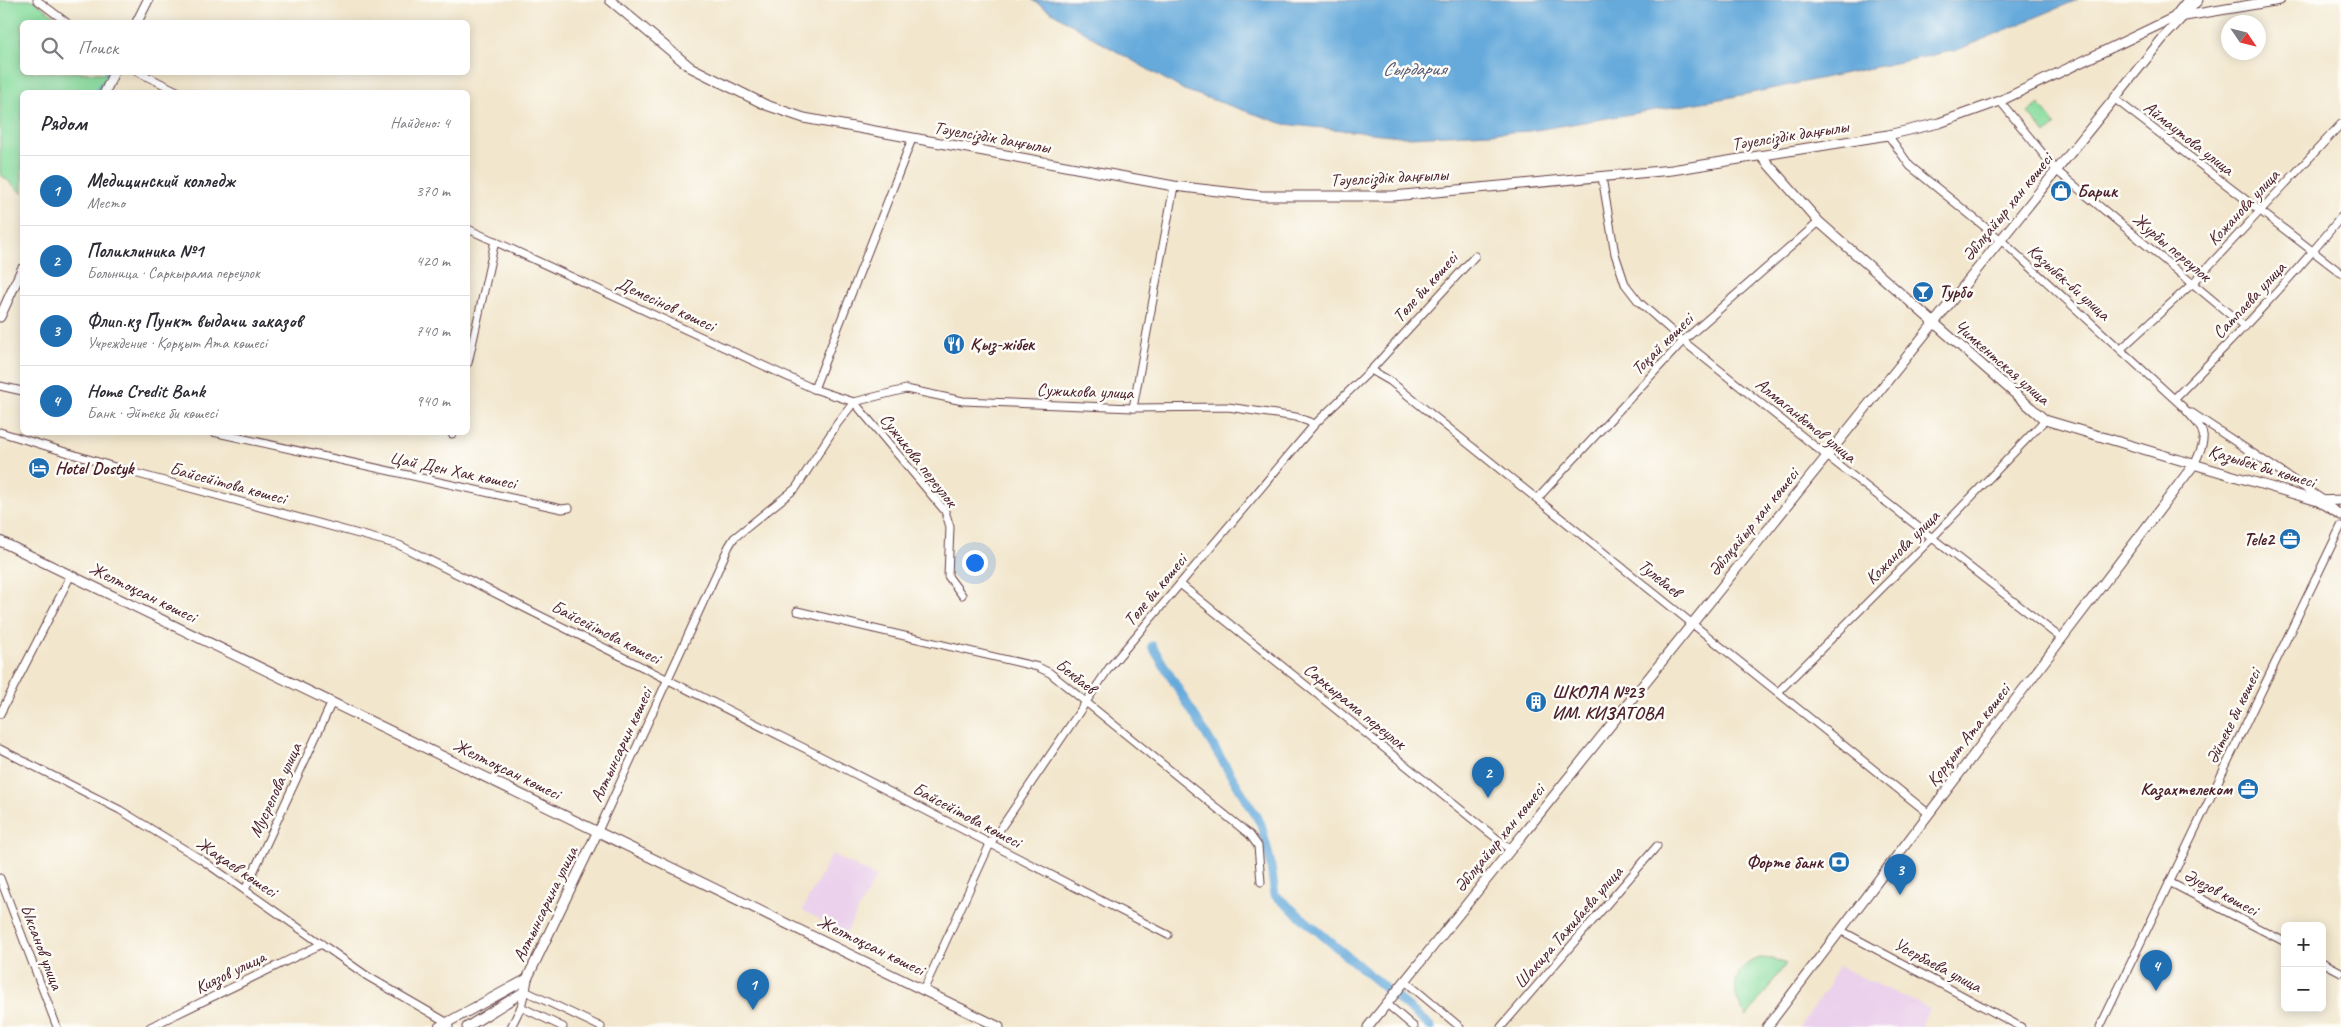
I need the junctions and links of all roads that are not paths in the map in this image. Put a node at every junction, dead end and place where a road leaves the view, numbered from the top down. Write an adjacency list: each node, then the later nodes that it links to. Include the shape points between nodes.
1 (37, 0): 9 (street)
2 (148, 0): 10 (street)
3 (610, 0): 20 (street, Тәуелсіздік даңғылы, via 690,67 729,88 804,118)
4 (2188, 0): 8 (street)
5 (2198, 0): 7 (street)
6 (2280, 0): 7 (street, Тәуелсіздік даңғылы)
7 (2185, 16): 8 (street, Тәуелсіздік даңғылы); 11 (street)
8 (2173, 18): 11 (street); 17 (street, Тәуелсіздік даңғылы)
9 (63, 20)
10 (138, 20)
11 (2163, 38): 16 (street, Әбілқайыр хан көшесі)
12 (113, 75): 14 (street)
13 (144, 75): 15 (street)
14 (106, 90)
15 (175, 90)
16 (2115, 99): 22 (street, Әбілқайыр хан көшесі); 25 (street, Аймаутова улица)
17 (2000, 100): 19 (street, Тәуелсіздік даңғылы, via 1939,123); 22 (street, Журбы переулок)
18 (2341, 124): 25 (street, Кожанова улица)
19 (1888, 136): 21 (street, Тәуелсіздік даңғылы); 29 (street, Казыбек-би улица, via 1910,166)
20 (912, 139): 24 (street, Тәуелсіздік даңғылы); 44 (street)
21 (1762, 157): 23 (street, Тәуелсіздік даңғылы); 27 (street, Чимкентская улица)
22 (2057, 171): 29 (street, Әбілқайыр хан көшесі); 35 (street, Журбы переулок)
23 (1602, 177): 24 (street, Тәуелсіздік даңғылы, via 1393,196 1262,196); 39 (street, Алмаганбетов улица, via 1615,254 1624,284 1639,302)
24 (1174, 186): 49 (street)
25 (2259, 211): 31 (street, Аймаутова улица); 35 (street, Кожанова улица)
26 (2341, 217): 31 (street, Сатпаева улица)
27 (1819, 222): 37 (street, Чимкентская улица); 39 (street, Тоқай көшесі)
28 (470, 230): 30 (street, Демесінов көшесі)
29 (2001, 240): 37 (street, Әбілқайыр хан көшесі); 40 (street, Казыбек-би улица)
30 (495, 241): 41 (street); 44 (street, Демесінов көшесі)
31 (2313, 253): 34 (street, Аймаутова улица); 38 (street, Сатпаева улица)
32 (1475, 256): 42 (street, Төле би көшесі)
33 (20, 273): 36 (street)
34 (2341, 273)
35 (2193, 284): 38 (street, Журбы переулок); 40 (street, Кожанова улица)
36 (0, 317)
37 (1933, 324): 50 (street, Чимкентская улица); 54 (street, Әбілқайыр хан көшесі)
38 (2245, 327): 46 (street, Сатпаева улица)
39 (1683, 341): 54 (street, Алмаганбетов улица); 56 (street, Тоқай көшесі)
40 (2121, 349): 46 (street, Казыбек-би улица)
41 (470, 354)
42 (1371, 370): 51 (street, Төле би көшесі); 56 (street, Тулебаев, via 1390,381)
43 (0, 386): 45 (street)
44 (814, 389): 47 (street, Демесінов көшесі)
45 (20, 391)
46 (2175, 398): 48 (street, Казыбек-би улица)
47 (854, 402): 49 (street, Сужикова улица, via 906,389 963,401); 66 (street, Сужикова переулок, via 945,512 950,527 948,576); 70 (street, Алтынсарин көшесі, via 796,488 734,538)
48 (2183, 407): 55 (street, Казыбек-би улица, via 2204,435 2204,444); 58 (street)
49 (1133, 408): 51 (street, Сужикова улица, via 1228,407 1296,417)
50 (2045, 420): 55 (street, Чимкентская улица); 62 (street, Кожанова улица)
51 (1315, 424): 65 (street, Төле би көшесі)
52 (0, 432): 70 (street, Байсейітова көшесі, via 131,472 399,545)
53 (227, 435): 59 (street, Цай Ден Хак көшесі)
54 (1827, 456): 62 (street, Алмаганбетов улица); 68 (street, Әбілқайыр хан көшесі)
55 (2195, 463): 58 (street, Қазыбек би көшесі); 69 (street, Қорқыт Ата көшесі)
56 (1538, 498): 68 (street, Тулебаев)
57 (2341, 500): 58 (street, Қазыбек би көшесі)
58 (2322, 501): 60 (street, Қазыбек би көшесі)
59 (569, 508)
60 (2341, 515)
61 (2341, 526): 83 (street, Әйтеке би көшесі)
62 (1932, 538): 69 (street, Алмаганбетов улица); 71 (street, Кожанова улица)
63 (0, 541): 64 (street, Желтоқсан көшесі)
64 (71, 575): 72 (street, Желтоқсан көшесі); 74 (street)
65 (1180, 584): 73 (street, Төле би көшесі, via 1109,668); 80 (street, Саркырама переулок)
66 (962, 595)
67 (797, 611): 73 (street, Бекбаев, via 1038,666)
68 (1692, 623): 71 (street, Тулебаев); 80 (street, Әбілқайыр хан көшесі)
69 (2062, 639): 76 (street, Қорқыт Ата көшесі)
70 (668, 680): 77 (street, Алтынсарин көшесі); 78 (street, Байсейітова көшесі)
71 (1778, 692): 76 (street, Тулебаев)
72 (332, 702): 77 (street, Желтоқсан көшесі); 84 (street, Мусрепова улица)
73 (1086, 703): 78 (street, Төле би көшесі); 82 (street, Бекбаев, via 1250,835 1258,846)
74 (0, 714)
75 (0, 749): 84 (street, Жақаев көшесі, via 120,810)
76 (1928, 813): 85 (street, Қорқыт Ата көшесі)
77 (598, 831): 91 (street, Алтынсарина улица); 93 (street, Желтоқсан көшесі)
78 (990, 844): 86 (street, Байсейітова көшесі); 93 (street, Төле би көшесі)
79 (1657, 846): 108 (street, Шакира Тажибаева улица)
80 (1511, 850): 92 (street, Әбілқайыр хан көшесі)
81 (0, 878): 98 (street, Ыксанов улица)
82 (1261, 882)
83 (2169, 882): 87 (street, Әуезов көшесі); 111 (street, Әйтеке би көшесі)
84 (245, 890): 88 (street, Жақаев көшесі)
85 (1840, 930): 109 (street, Қорқыт Ата көшесі); 110 (street, Усербаева улица)
86 (1168, 936)
87 (2281, 940)
88 (322, 944): 97 (street, Жақаев көшесі); 99 (street, Киязов улица)
89 (2326, 964): 90 (street)
90 (2341, 972)
91 (527, 979): 94 (street, Алтынсарина улица); 97 (street)
92 (1405, 981): 95 (street, Әбілқайыр хан көшесі); 107 (street)
93 (924, 989): 104 (street, Желтоқсан көшесі)
94 (525, 991): 96 (street); 100 (street); 103 (street)
95 (1387, 1004): 105 (street, Әбілқайыр хан көшесі); 106 (street)
96 (521, 1007): 101 (street); 102 (street)
97 (445, 1026)
98 (57, 1027)
99 (150, 1027)
100 (467, 1027)
101 (511, 1027)
102 (564, 1027)
103 (601, 1027)
104 (999, 1027)
105 (1368, 1027)
106 (1414, 1027)
107 (1460, 1027)
108 (1501, 1027)
109 (1767, 1027)
110 (2021, 1027)
111 (2100, 1027)

